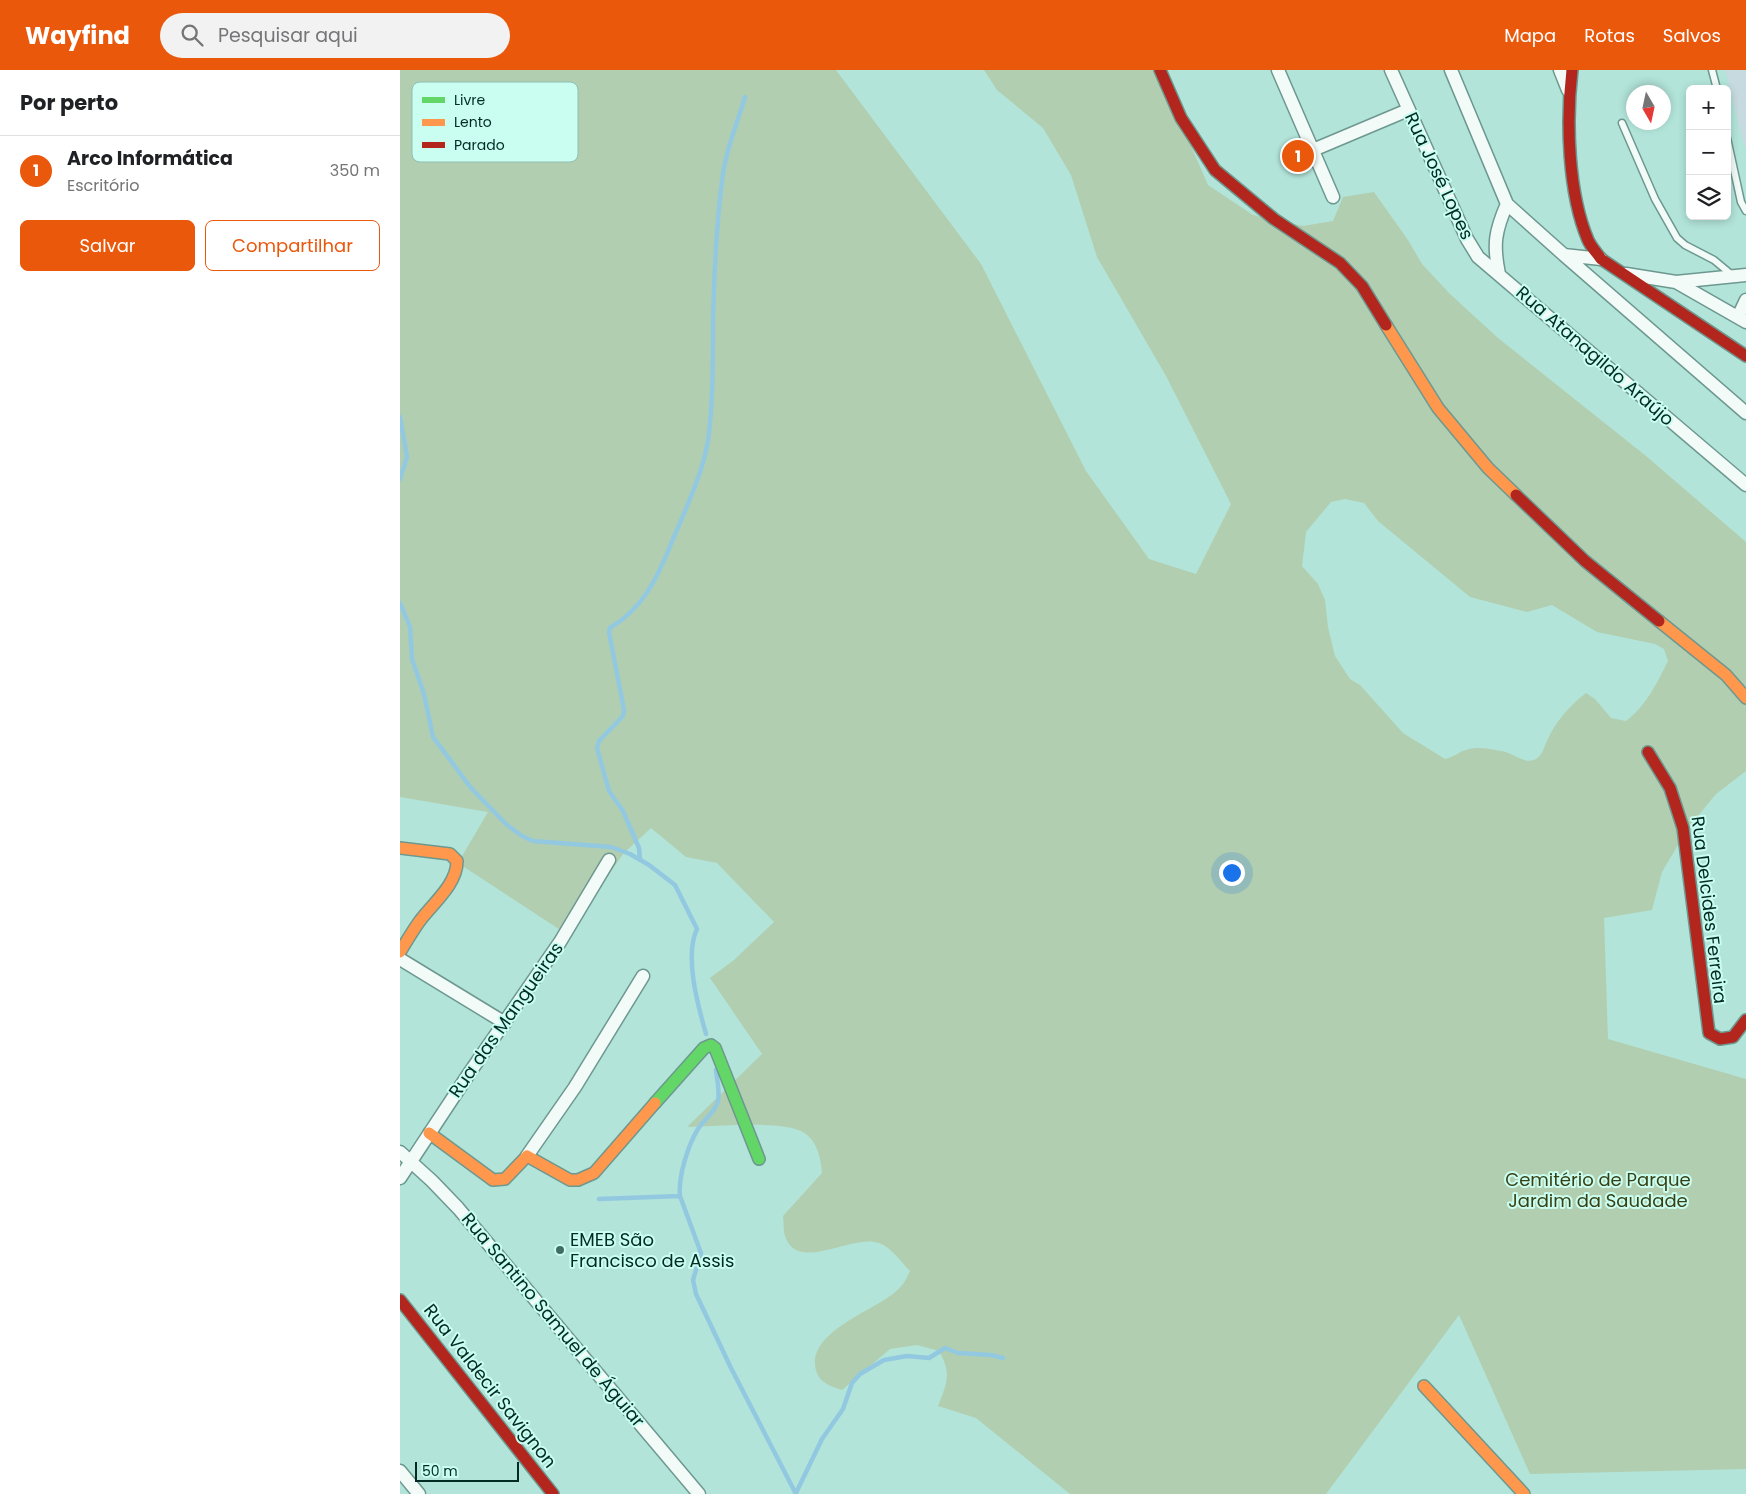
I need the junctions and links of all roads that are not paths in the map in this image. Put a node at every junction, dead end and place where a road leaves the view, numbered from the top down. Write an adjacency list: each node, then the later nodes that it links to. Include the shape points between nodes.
1 (1160, 70): 28 (street, via 1181,118 1216,170 1274,218 1340,263 1362,286 1438,408 1488,468 1585,561 1726,675)
2 (1278, 70): 12 (street)
3 (1391, 70): 10 (street, Rua José Lopes)
4 (1451, 70): 15 (street)
5 (1560, 70): 9 (street)
6 (1572, 70): 9 (street)
7 (1712, 70): 8 (lane)
8 (1715, 85)
9 (1568, 90): 18 (street, via 1581,220 1588,242)
10 (1408, 110): 12 (street); 20 (street, Rua José Lopes, via 1467,239 1478,257)
11 (1622, 123): 21 (lane, via 1655,199 1677,238 1685,246)
12 (1313, 150): 14 (street)
13 (1731, 155): 16 (lane)
14 (1333, 197)
15 (1507, 204): 17 (street); 20 (street, Rua Atanagildo Araújo, via 1495,236)
16 (1746, 211)
17 (1564, 255): 18 (street); 26 (street)
18 (1601, 259): 19 (street)
19 (1624, 273): 22 (street); 25 (street)
20 (1499, 274): 27 (street, Rua Atanagildo Araújo)
21 (1740, 276): 22 (street)
22 (1676, 282): 24 (street)
23 (1746, 300): 24 (street)
24 (1742, 319)
25 (1746, 356)
26 (1746, 413)
27 (1746, 485)
28 (1746, 698)
29 (1648, 752): 35 (street, Rua Delcides Ferreira, via 1666,778 1682,828 1709,1033 1720,1039 1733,1037)
30 (400, 848): 32 (street, via 450,854 457,861 457,866 452,880)
31 (608, 860): 36 (street, Rua das Mangueiras, via 560,942)
32 (400, 952)
33 (400, 959): 36 (street)
34 (644, 976): 39 (street, via 575,1087)
35 (1746, 1020)
36 (505, 1023): 37 (street, Rua das Mangueiras)
37 (429, 1133): 38 (street, Rua das Mangueiras); 39 (street, via 493,1180 505,1178)
38 (405, 1156): 41 (street, Rua das Mangueiras); 47 (street, Rua Santino Samuel de Águiar, via 468,1219)
39 (527, 1156): 40 (street, via 570,1180 594,1173 708,1045 715,1048)
40 (759, 1159)
41 (400, 1178)
42 (400, 1300): 45 (street, Rua Valdecir Savignon)
43 (1424, 1386): 48 (street)
44 (400, 1471): 46 (street)
45 (550, 1493)
46 (419, 1494)
47 (699, 1494)
48 (1524, 1494)

